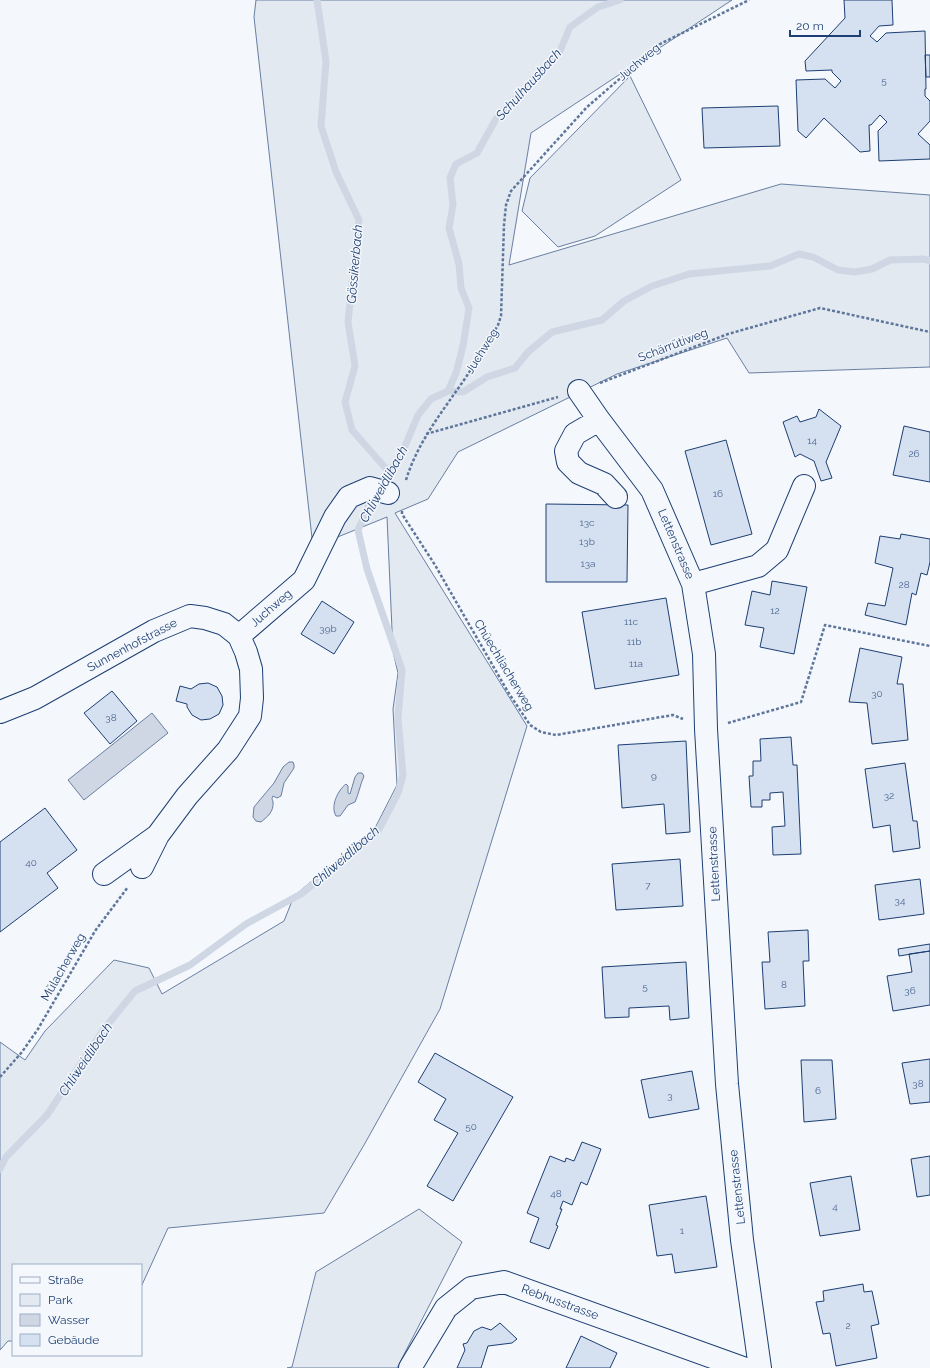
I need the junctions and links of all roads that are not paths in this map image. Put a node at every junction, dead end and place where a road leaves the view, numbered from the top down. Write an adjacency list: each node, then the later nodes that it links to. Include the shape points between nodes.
1 (579, 391): 2 (street, Lettenstrasse)
2 (599, 420): 5 (street, via 575,434 566,451 568,462 579,473 604,484); 6 (street, Lettenstrasse, via 652,490)
3 (804, 486): 6 (street, via 777,550 758,566)
4 (387, 493): 7 (street, Juchweg, via 349,497 304,580)
5 (616, 497)
6 (693, 584): 14 (street, Lettenstrasse, via 704,654 706,729 727,1084 742,1240)
7 (239, 636): 8 (street, Sunnenhofstrasse, via 224,624 190,616 154,631 35,698); 9 (street, Sunnenhofstrasse, via 251,669 250,716 228,750 187,796)
8 (0, 712)
9 (158, 835): 10 (street, Sunnenhofstrasse); 11 (street)
10 (142, 868)
11 (104, 874)
12 (410, 1368): 13 (street, Rebhusstrasse, via 446,1308 470,1288 504,1282)
13 (743, 1368)
14 (760, 1368)

